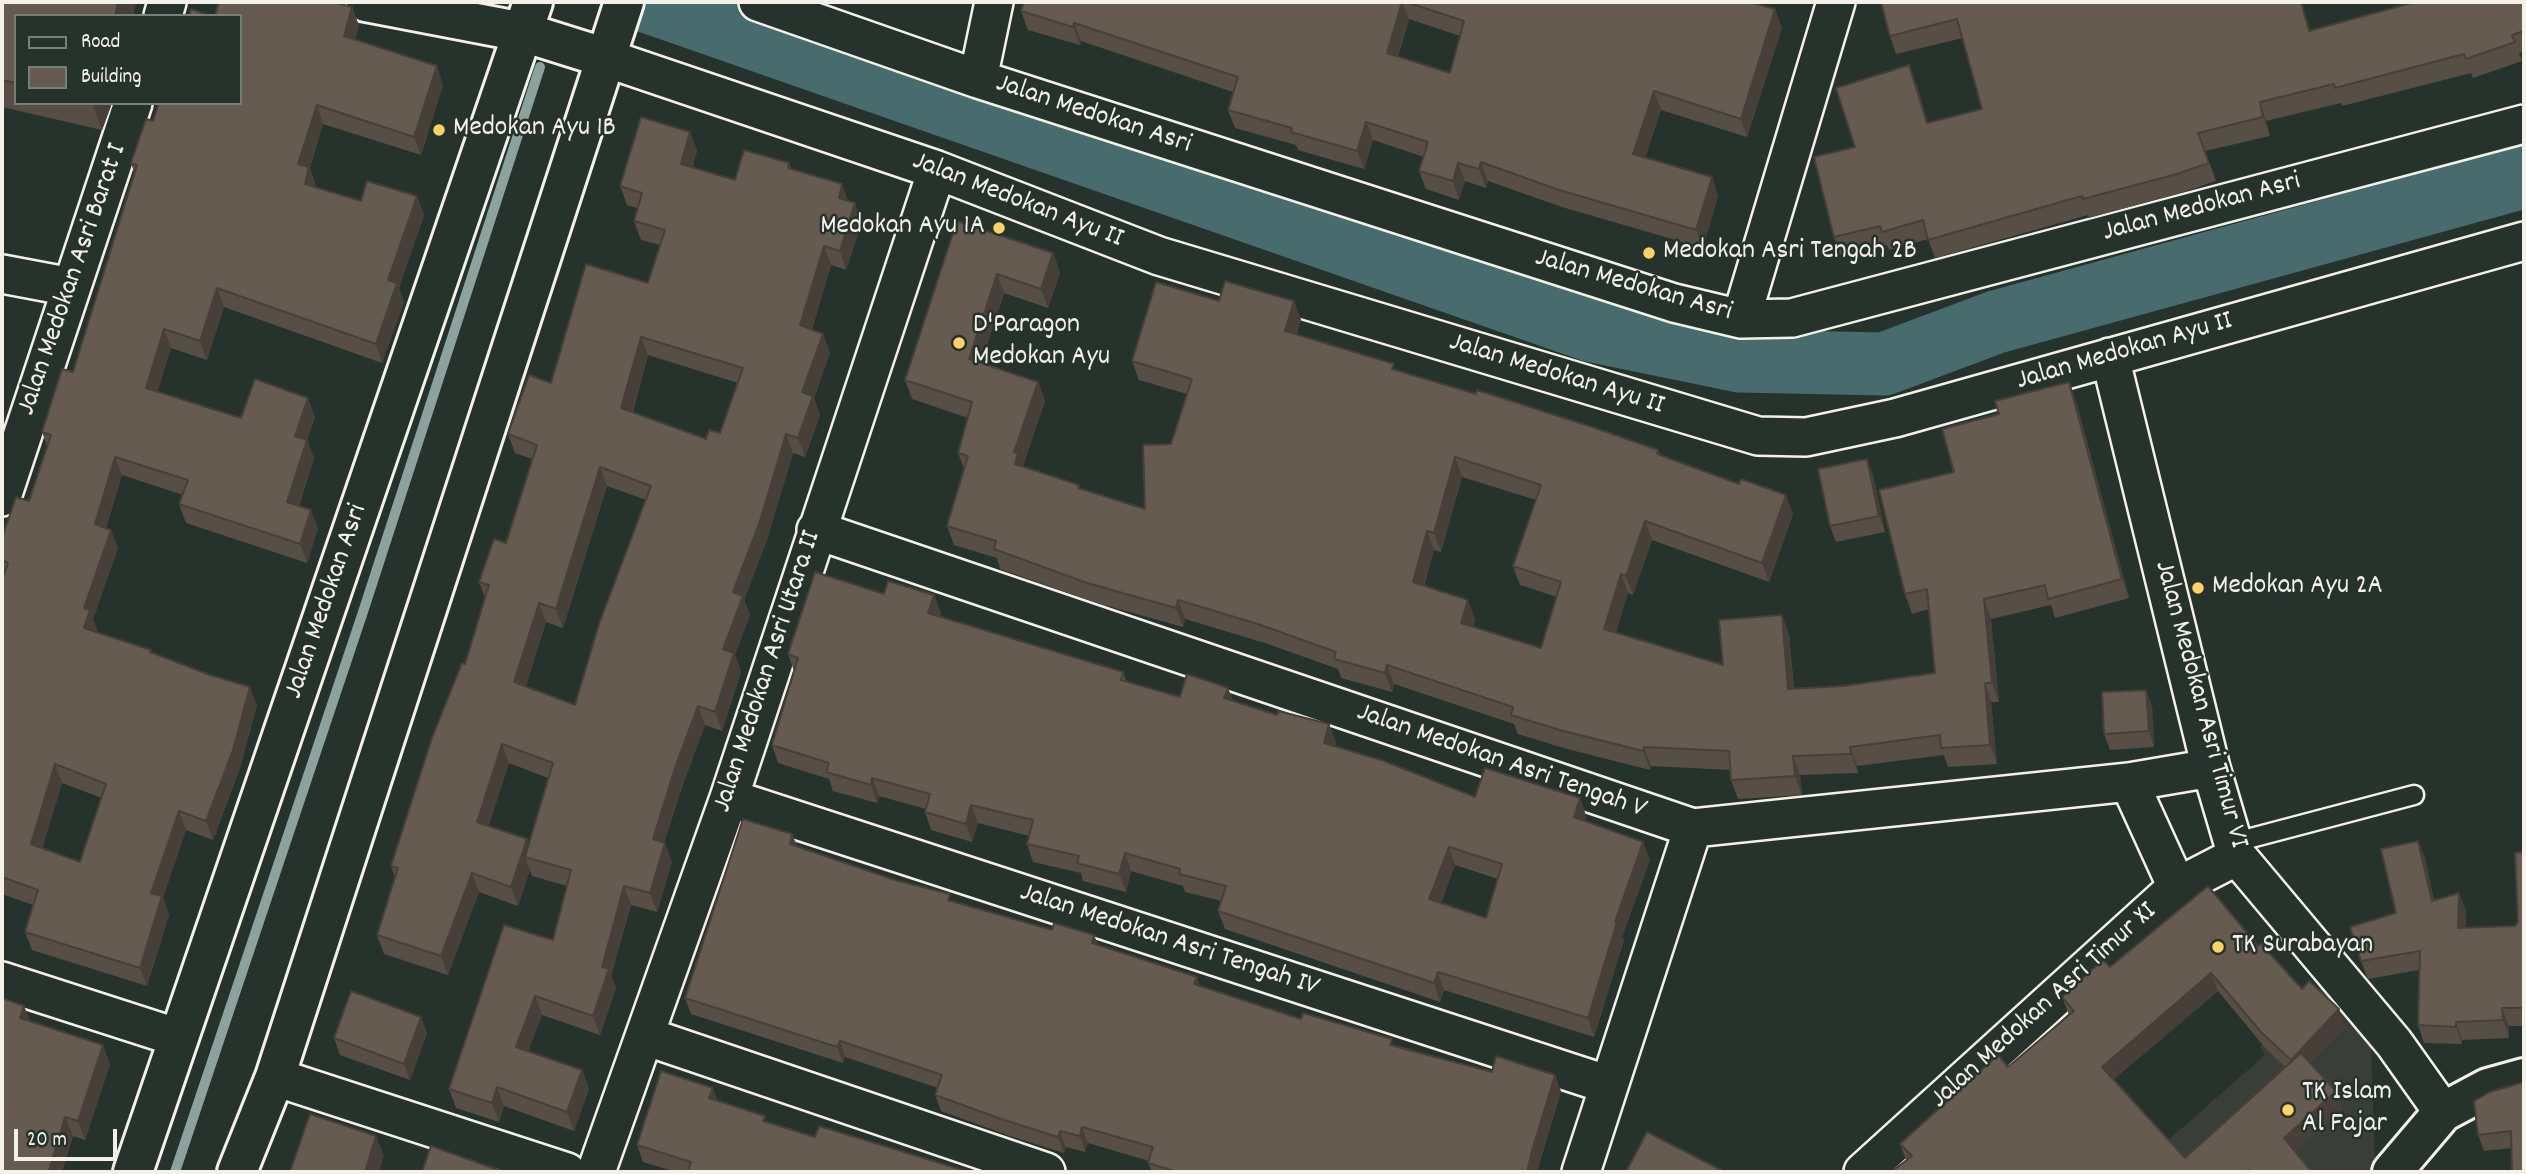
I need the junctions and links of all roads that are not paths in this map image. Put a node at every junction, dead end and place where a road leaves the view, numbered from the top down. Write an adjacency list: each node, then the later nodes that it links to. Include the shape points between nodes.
1 (366, 2): 6 (street)
2 (624, 2): 7 (street)
3 (758, 2): 8 (street, Jalan Medokan Asri)
4 (994, 2): 8 (street)
5 (1836, 2): 15 (street)
6 (529, 17): 7 (street); 28 (street, Jalan Medokan Asri)
7 (608, 52): 11 (street, Jalan Medokan Ayu II); 29 (street)
8 (978, 79): 15 (street, Jalan Medokan Asri, via 1674,303)
9 (132, 105): 14 (street, Jalan Medokan Asri Barat I)
10 (2524, 124): 15 (street, Jalan Medokan Asri, via 1792,318)
11 (937, 170): 16 (street, Jalan Medokan Ayu II, via 1159,256 1758,436 1806,437 1895,418); 18 (street, Jalan Medokan Asri Utara II)
12 (2524, 241): 16 (street, Jalan Medokan Ayu II)
13 (2, 274): 14 (street)
14 (71, 288): 17 (street, Jalan Medokan Asri Barat I)
15 (1741, 320)
16 (2110, 357): 19 (street, Jalan Medokan Asri Timur VI)
17 (2, 496)
18 (816, 530): 22 (street, Jalan Medokan Asri Utara II); 23 (street, Jalan Medokan Asri Tengah V)
19 (2211, 768): 20 (street, Jalan Medokan Asri Tengah V); 24 (street, Jalan Medokan Asri Timur VI)
20 (2129, 782): 23 (street, Jalan Medokan Asri Tengah V); 25 (street)
21 (2414, 795): 24 (lane)
22 (729, 799): 27 (street, Jalan Medokan Asri Utara II); 31 (street, Jalan Medokan Asri Tengah IV)
23 (1693, 828): 31 (street)
24 (2235, 850): 25 (street, Jalan Medokan Asri Timur XI); 32 (street, Jalan Medokan Asri Timur VI, via 2395,1044)
25 (2177, 887): 39 (street, Jalan Medokan Asri Timur XI)
26 (2, 981): 28 (street)
27 (645, 1036): 36 (street, Jalan Medokan Asri Utara II); 37 (street)
28 (178, 1038): 33 (street, Jalan Medokan Asri)
29 (275, 1077): 34 (street); 35 (street)
30 (2524, 1078): 32 (street, via 2488,1088)
31 (1609, 1085): 38 (street)
32 (2442, 1112): 40 (street)
33 (133, 1172)
34 (237, 1172)
35 (567, 1172)
36 (596, 1172)
37 (1046, 1172)
38 (1581, 1172)
39 (1863, 1172)
40 (2392, 1172)

